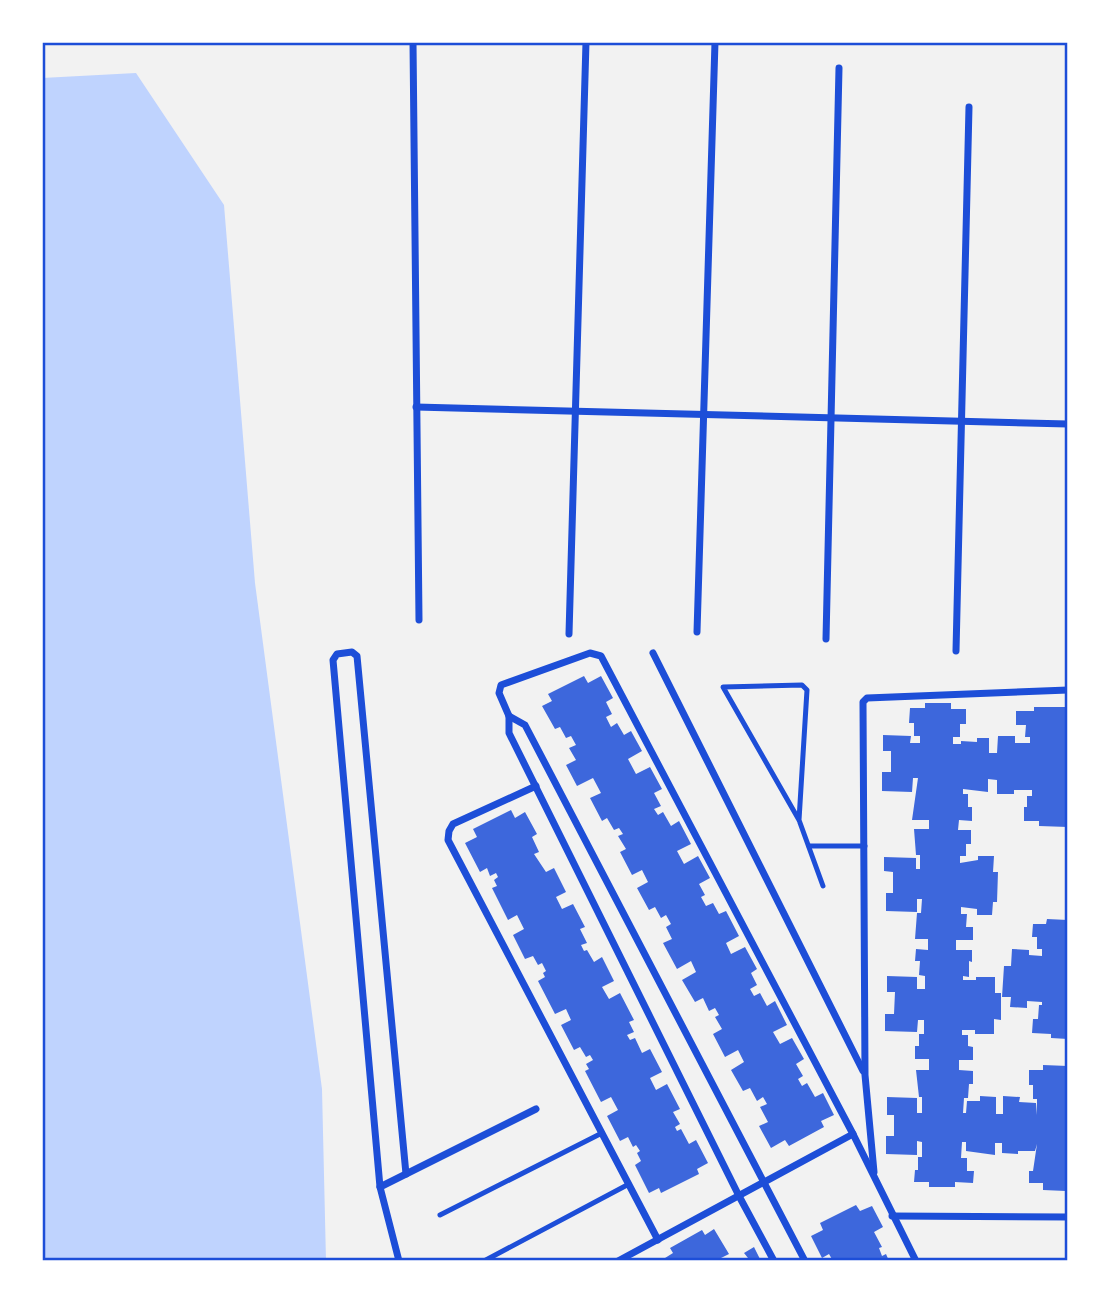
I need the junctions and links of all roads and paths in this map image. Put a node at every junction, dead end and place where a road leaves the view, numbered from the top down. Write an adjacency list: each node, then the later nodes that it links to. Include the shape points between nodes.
1 (413, 42): 6 (street)
2 (586, 42): 7 (street)
3 (715, 42): 8 (street)
4 (839, 68): 9 (street)
5 (968, 107): 10 (street)
6 (416, 407): 7 (street); 12 (street)
7 (575, 411): 8 (street); 14 (street)
8 (704, 414): 9 (street); 13 (street)
9 (831, 418): 10 (street); 15 (street)
10 (961, 421): 11 (street); 16 (street)
11 (1068, 424)
12 (419, 620)
13 (697, 632)
14 (569, 634)
15 (826, 639)
16 (956, 651)
17 (653, 653): 25 (street)
18 (1068, 690): 23 (street, via 867,698 863,702)
19 (509, 716): 20 (street, via 509,733); 28 (street, via 499,693 501,685 590,653 601,656); 31 (street, via 525,724)
20 (536, 786): 27 (street, via 453,824 448,840); 34 (street)
21 (799, 820): 21 (lane, via 792,808 723,687 802,685 807,690); 22 (lane)
22 (808, 846): 23 (lane); 24 (lane)
23 (865, 846): 25 (street)
24 (823, 886)
25 (865, 1075): 30 (street)
26 (536, 1109): 29 (street)
27 (602, 1133): 32 (street); 35 (lane)
28 (853, 1134): 30 (street); 31 (street)
29 (406, 1174): 33 (street); 33 (street, via 357,656 352,652 337,654 333,660)
30 (874, 1180): 36 (street)
31 (764, 1182): 34 (street); 43 (street)
32 (629, 1184): 38 (street); 40 (lane)
33 (380, 1187): 39 (street)
34 (739, 1196): 38 (street); 42 (street)
35 (440, 1215)
36 (892, 1216): 37 (street); 44 (street)
37 (1068, 1217)
38 (658, 1240): 41 (street)
39 (399, 1261)
40 (484, 1261)
41 (618, 1261)
42 (774, 1261)
43 (804, 1261)
44 (916, 1261)

